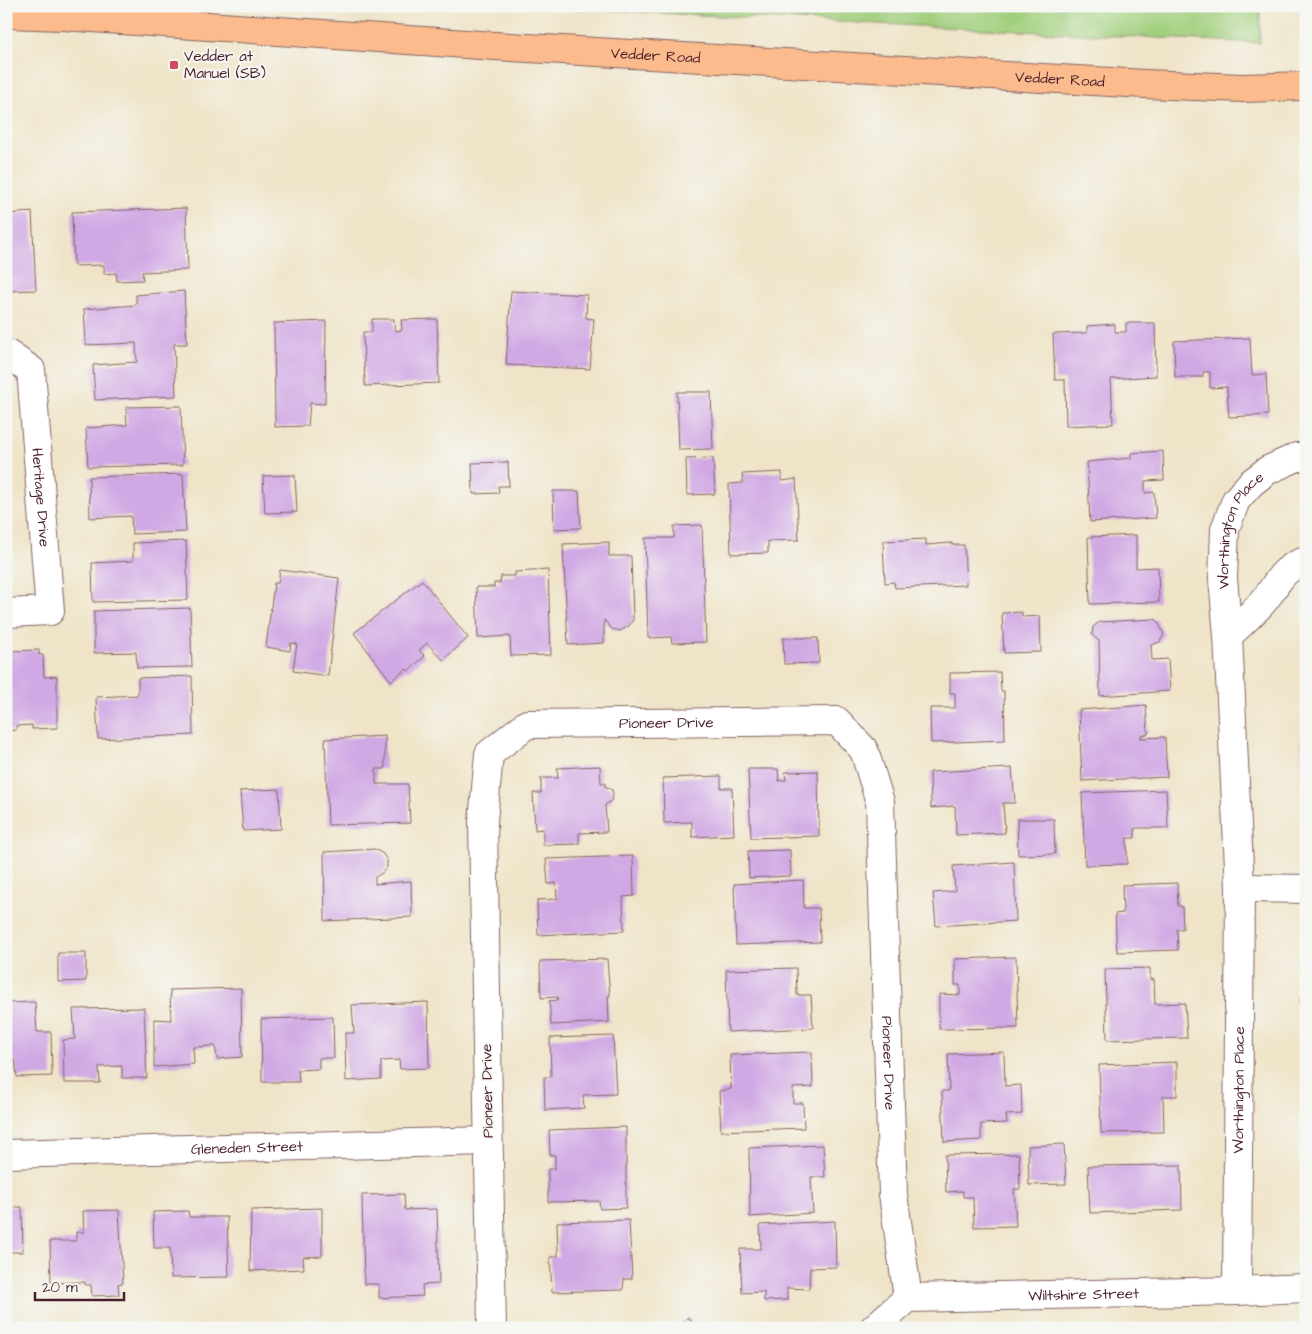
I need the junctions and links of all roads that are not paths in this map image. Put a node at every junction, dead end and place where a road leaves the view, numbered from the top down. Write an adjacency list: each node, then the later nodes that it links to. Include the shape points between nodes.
1 (13, 11): 2 (main road, Vedder Road, via 495,46 1144,84 1243,88)
2 (1306, 86)
3 (6, 352): 6 (street, Heritage Drive, via 31,370 50,611)
4 (1306, 457): 7 (street, Worthington Place, via 1297,457 1268,470 1236,500 1225,529 1223,578)
5 (1306, 561): 7 (street, via 1282,573 1263,602)
6 (6, 613)
7 (1228, 636): 8 (street, Worthington Place)
8 (1240, 888): 9 (street); 13 (street, Worthington Place)
9 (1306, 889)
10 (488, 1141): 11 (street, Gleneden Street); 14 (street, Pioneer Drive, via 484,822 490,754 527,724 837,721 864,750 880,802 893,1194); 15 (street, Pioneer Drive)
11 (6, 1154)
12 (1306, 1288): 13 (street, Wiltshire Street)
13 (1237, 1291): 14 (street, Wiltshire Street)
14 (908, 1298): 16 (street)
15 (492, 1328)
16 (874, 1328)

